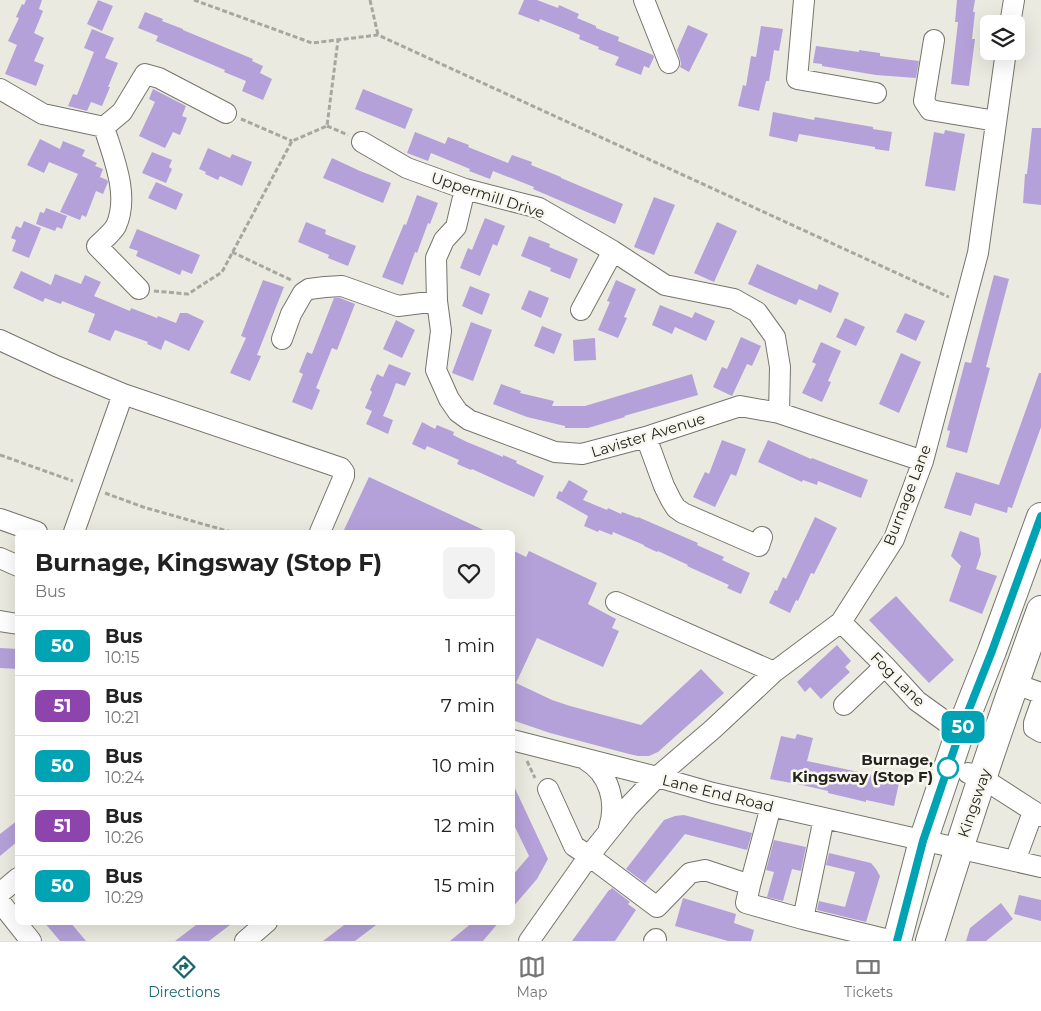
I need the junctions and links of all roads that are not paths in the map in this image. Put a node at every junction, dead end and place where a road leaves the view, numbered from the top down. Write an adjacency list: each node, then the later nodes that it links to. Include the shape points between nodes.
1 (644, 0): 7 (street)
2 (804, 0): 9 (street, via 797,79)
3 (1014, 0): 4 (street)
4 (1012, 15)
5 (934, 40): 11 (street, via 924,101 930,110)
6 (1005, 60): 11 (street, Burnage Lane)
7 (669, 63)
8 (0, 90): 12 (street, via 43,114)
9 (876, 93)
10 (226, 113): 12 (street, via 145,74 122,112)
11 (996, 121): 24 (street, Burnage Lane, via 978,253)
12 (104, 127): 16 (street, via 120,182 122,202 115,227 97,246)
13 (362, 142): 14 (street, Uppermill Drive, via 407,168)
14 (465, 189): 15 (street, Uppermill Drive, via 539,208); 17 (street, Lavister Avenue, via 456,227 444,240 436,258)
15 (613, 251): 18 (street); 22 (street, Uppermill Drive, via 665,284 734,299 757,312 775,338 780,367)
16 (139, 289)
17 (437, 301): 19 (street, via 398,306 342,286 309,290 303,293 291,314); 23 (street, Lavister Avenue, via 441,331 436,370 449,399 469,420 554,452 582,454)
18 (581, 310)
19 (282, 339)
20 (0, 340): 21 (street)
21 (124, 394): 28 (street); 29 (street, via 341,468 344,476)
22 (779, 413): 23 (street, Lavister Avenue, via 740,406); 24 (street, Lavister Avenue)
23 (646, 437): 30 (street, via 664,486 682,513 759,546)
24 (923, 461): 35 (street, Burnage Lane, via 894,539)
25 (1041, 516): 37 (highway, Kingsway)
26 (0, 519): 27 (street)
27 (31, 530)
28 (75, 530)
29 (321, 530)
30 (762, 537)
31 (616, 602): 39 (street)
32 (1041, 602): 37 (highway, via 1021,626)
33 (1041, 610): 37 (highway, Kingsway)
34 (0, 620): 36 (street)
35 (841, 622): 38 (street, Fog Lane); 39 (street, Burnage Lane)
36 (15, 623)
37 (1005, 664): 40 (street); 43 (highway, Kingsway); 47 (highway, Kingsway)
38 (885, 666): 42 (street); 43 (street, Fog Lane, via 917,702)
39 (774, 672): 48 (street, Burnage Lane)
40 (1041, 693)
41 (1041, 703): 44 (street, via 1034,724 1034,728)
42 (844, 705)
43 (960, 732): 54 (highway, Kingsway)
44 (1041, 732)
45 (516, 741): 46 (street, Lane End Road)
46 (586, 760): 48 (street, Lane End Road); 53 (street, Burnage Lane, via 602,774 610,790 613,813)
47 (975, 775): 51 (street); 54 (highway, via 945,832); 55 (highway, Kingsway)
48 (657, 778): 50 (street, Lane End Road); 53 (street, Burnage Lane)
49 (548, 789): 56 (street, via 574,846)
50 (770, 806): 52 (street, Lane End Road); 60 (street)
51 (1037, 814): 57 (street)
52 (824, 818): 54 (street, Lane End Road); 63 (street)
53 (609, 830): 56 (street, Burnage Lane)
54 (923, 841): 55 (street); 70 (highway, Kingsway)
55 (958, 848): 57 (street); 71 (highway, via 942,854 934,866); 72 (highway, Kingsway)
56 (589, 856): 60 (street, via 657,907 690,873 705,870); 69 (street, Burnage Lane)
57 (1015, 861): 58 (street)
58 (1041, 867)
59 (15, 880): 61 (street)
60 (750, 885): 63 (street, via 746,902)
61 (0, 893)
62 (0, 902): 64 (street)
63 (803, 919): 70 (street)
64 (15, 921)
65 (18, 925): 67 (street)
66 (264, 925): 68 (street)
67 (31, 941)
68 (245, 941)
69 (528, 941)
70 (895, 941)
71 (911, 941)
72 (930, 941)

